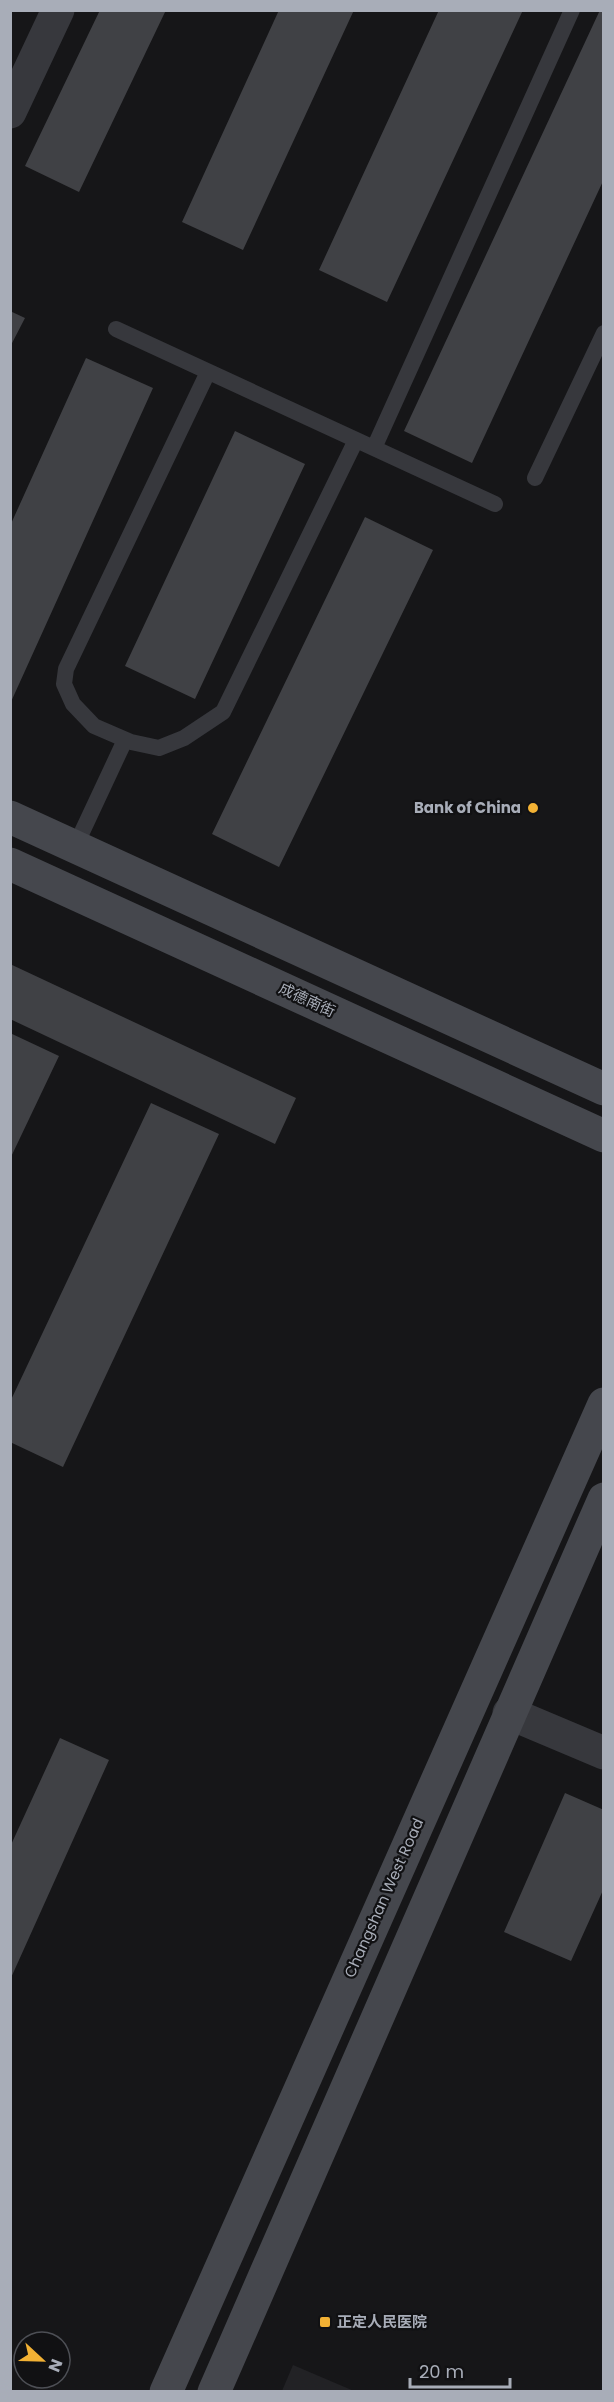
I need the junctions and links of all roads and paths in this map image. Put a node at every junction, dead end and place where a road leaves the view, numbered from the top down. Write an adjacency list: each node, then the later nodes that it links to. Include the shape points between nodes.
1 (57, 10): 3 (street)
2 (572, 10): 8 (lane)
3 (10, 112)
4 (116, 329): 6 (lane)
5 (603, 333): 9 (lane)
6 (208, 372): 7 (lane); 11 (lane, via 66,669 64,684 73,704 94,726)
7 (356, 440): 8 (lane); 11 (lane, via 223,712 184,738 159,748)
8 (374, 448): 10 (lane)
9 (535, 478)
10 (495, 504)
11 (125, 740): 13 (lane)
12 (10, 817): 13 (main road)
13 (75, 847): 15 (main road)
14 (10, 864): 16 (main road, 成德南街)
15 (603, 1089)
16 (603, 1136)
17 (603, 1404): 21 (main road, Changshan West Road)
18 (603, 1499): 19 (main road)
19 (509, 1713): 20 (street); 22 (main road)
20 (603, 1753)
21 (166, 2391)
22 (214, 2391)

